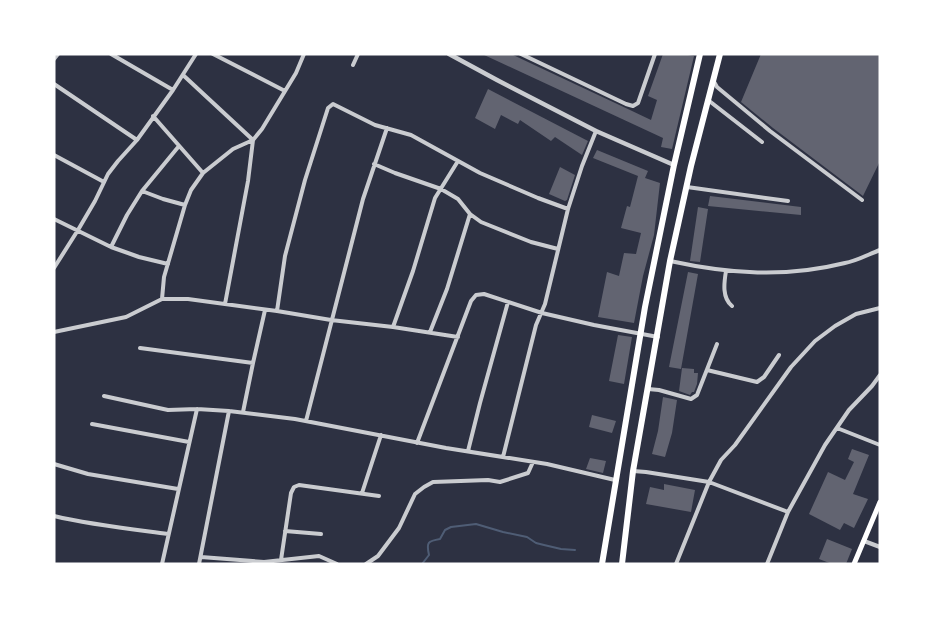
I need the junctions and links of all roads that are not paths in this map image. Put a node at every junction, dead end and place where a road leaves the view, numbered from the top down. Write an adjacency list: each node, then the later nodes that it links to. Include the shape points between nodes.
1 (58, 54): 12 (street)
2 (111, 54): 17 (street)
3 (196, 54): 14 (street)
4 (213, 54): 18 (street)
5 (304, 54): 18 (street)
6 (358, 54): 13 (street)
7 (449, 54): 22 (street)
8 (521, 54): 9 (street, via 633,106 638,103)
9 (655, 54)
10 (700, 54): 30 (highway)
11 (720, 54): 15 (highway)
12 (54, 59)
13 (353, 65)
14 (183, 75): 17 (street); 24 (street)
15 (712, 80): 19 (highway); 36 (street, via 770,131)
16 (54, 84): 23 (street)
17 (173, 90): 20 (street)
18 (285, 92): 24 (street)
19 (707, 100): 25 (street); 33 (highway)
20 (153, 116): 23 (street); 26 (street)
21 (387, 128): 28 (street, via 411,135); 29 (street); 56 (street, via 333,104 328,108 288,245)
22 (596, 131): 30 (street); 39 (street)
23 (137, 140): 32 (street)
24 (253, 140): 31 (street, via 233,149); 52 (street)
25 (762, 142)
26 (179, 146): 31 (street); 35 (street)
27 (54, 155): 32 (street)
28 (458, 161): 34 (street); 39 (street)
29 (374, 164): 34 (street); 58 (street)
30 (674, 165): 62 (highway)
31 (203, 172): 38 (street)
32 (104, 182): 42 (street)
33 (687, 188): 37 (street); 46 (highway)
34 (441, 189): 40 (street, via 458,199); 59 (street)
35 (142, 190): 38 (street); 43 (street)
36 (862, 200)
37 (788, 201)
38 (185, 205): 47 (street)
39 (568, 209): 44 (street)
40 (470, 214): 44 (street, via 490,226); 61 (street)
41 (54, 219): 42 (street)
42 (78, 230): 43 (street); 48 (street)
43 (111, 247): 47 (street)
44 (558, 249): 57 (street)
45 (880, 250): 49 (street, via 847,263 814,269)
46 (670, 261): 49 (street); 64 (highway)
47 (168, 264): 50 (street)
48 (54, 268)
49 (726, 271): 53 (street, via 725,293)
50 (162, 299): 52 (street); 60 (street, via 126,317)
51 (508, 302): 57 (street); 63 (street, via 476,295); 83 (street)
52 (225, 304): 55 (street)
53 (732, 306)
54 (880, 308): 89 (street, via 856,314 815,341 777,386)
55 (265, 310): 56 (street); 68 (street)
56 (276, 311): 58 (street)
57 (542, 313): 62 (street); 84 (street)
58 (331, 320): 59 (street); 76 (street)
59 (393, 327): 61 (street)
60 (54, 332)
61 (430, 332): 63 (street)
62 (640, 333): 64 (street); 88 (highway)
63 (458, 337): 81 (street)
64 (658, 337): 71 (highway)
65 (717, 344): 69 (street)
66 (140, 348): 68 (street)
67 (779, 356): 69 (street, via 757,382)
68 (252, 363): 75 (street)
69 (707, 370): 71 (street, via 698,395 691,399)
70 (880, 375): 78 (street)
71 (648, 389): 87 (highway)
72 (104, 396): 73 (street, via 168,410)
73 (196, 409): 74 (street); 80 (street)
74 (229, 411): 75 (street); 101 (street)
75 (243, 412): 76 (street)
76 (306, 421): 79 (street)
77 (92, 424): 80 (street)
78 (837, 428): 82 (street); 94 (street)
79 (381, 435): 81 (street); 91 (street)
80 (189, 442): 90 (street)
81 (417, 443): 83 (street)
82 (880, 445)
83 (468, 451): 84 (street)
84 (503, 457): 85 (street)
85 (533, 462): 88 (street); 107 (street, via 528,473 500,482 433,482 424,487 415,494 399,528 378,556)
86 (54, 464): 90 (street, via 88,474)
87 (633, 471): 89 (street); 109 (highway)
88 (615, 480): 108 (highway)
89 (709, 482): 94 (street); 110 (street)
90 (178, 489): 97 (street)
91 (362, 494): 92 (street); 96 (street, via 294,487)
92 (379, 496)
93 (880, 502): 99 (main road)
94 (788, 512): 111 (street)
95 (54, 516): 97 (street)
96 (285, 531): 98 (street); 102 (street)
97 (168, 534): 104 (street)
98 (321, 534)
99 (864, 541): 100 (street); 112 (main road)
100 (880, 548)
101 (201, 557): 103 (street); 105 (street)
102 (281, 561): 103 (street); 106 (street, via 319,556)
103 (264, 563)
104 (162, 564)
105 (199, 564)
106 (337, 564)
107 (366, 564)
108 (602, 564)
109 (622, 564)
110 (676, 564)
111 (767, 564)
112 (854, 564)

